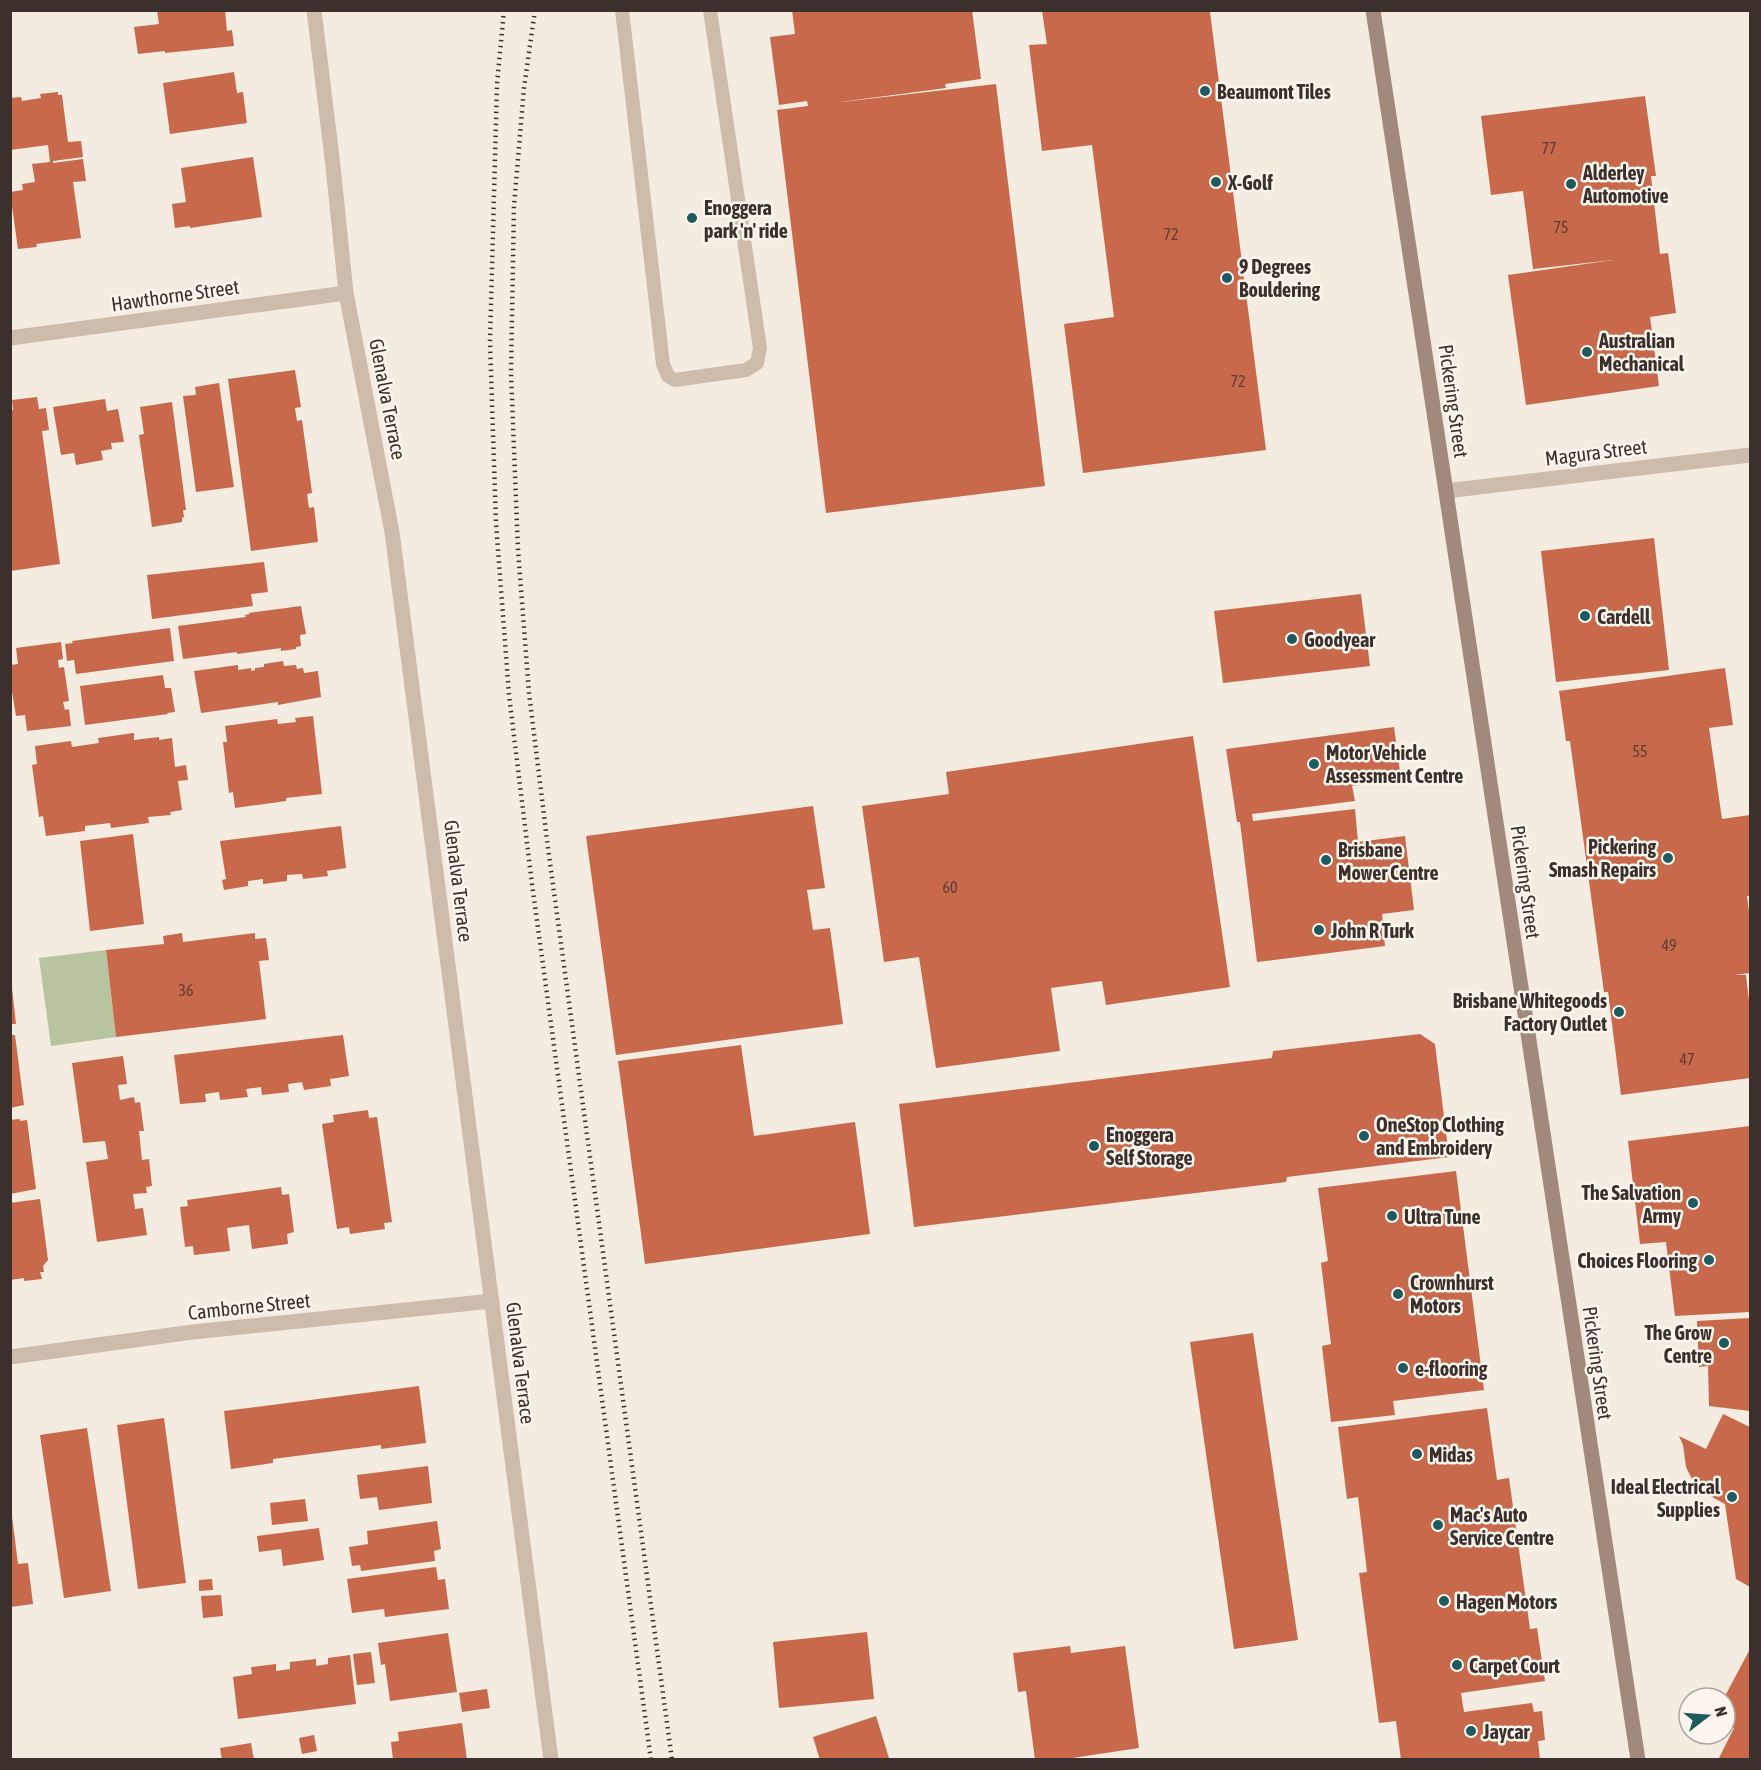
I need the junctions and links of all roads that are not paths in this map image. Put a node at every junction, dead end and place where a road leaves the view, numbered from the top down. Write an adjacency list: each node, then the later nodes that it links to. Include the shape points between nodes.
1 (314, 10): 5 (street, Glenalva Terrace)
2 (622, 10): 3 (lane, via 663,364 668,376 675,380 746,370 757,363 760,348)
3 (710, 10)
4 (1373, 10): 8 (main road, Pickering Street)
5 (346, 294): 6 (street, Hawthorne Street); 9 (street, Glenalva Terrace, via 392,532)
6 (10, 338)
7 (1750, 455): 8 (street, Magura Street)
8 (1446, 491): 12 (main road, Pickering Street)
9 (492, 1301): 10 (street, Camborne Street, via 193,1332); 11 (street, Glenalva Terrace)
10 (10, 1357)
11 (551, 1760)
12 (1638, 1760)

